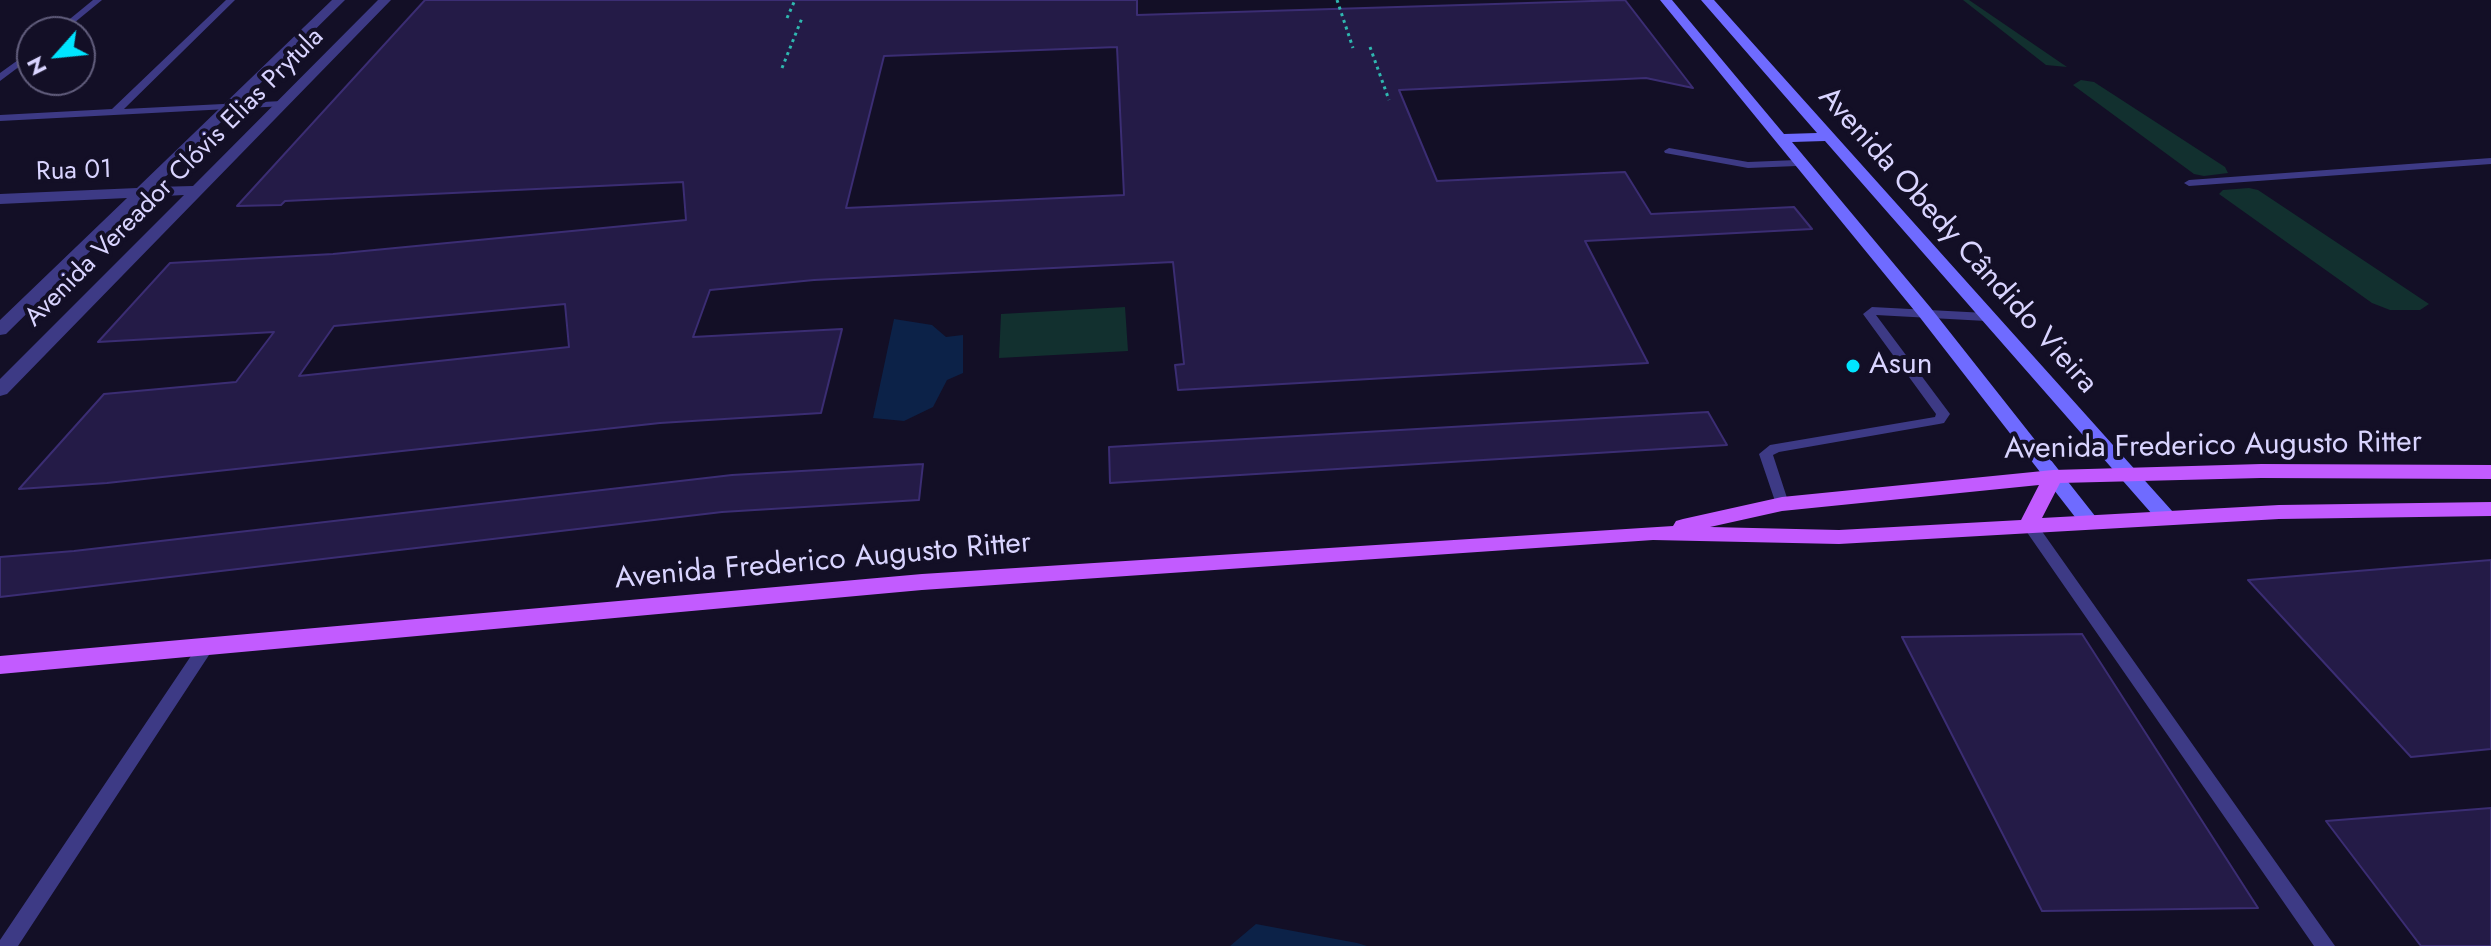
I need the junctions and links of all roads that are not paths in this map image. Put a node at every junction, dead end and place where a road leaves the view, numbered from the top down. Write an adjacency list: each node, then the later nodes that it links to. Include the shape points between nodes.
1 (98, 0): 7 (lane)
2 (231, 0): 12 (lane)
3 (339, 0): 11 (street, Avenida Vereador Clóvis Elias Prytula)
4 (385, 0): 10 (street, Avenida Vereador Clóvis Elias Prytula)
5 (1666, 0): 15 (main road)
6 (1707, 0): 14 (main road, Avenida Obedy Cândido Vieira)
7 (78, 16)
8 (16, 66): 9 (lane)
9 (0, 78)
10 (282, 104): 11 (lane); 20 (street, Avenida Vereador Clóvis Elias Prytula)
11 (228, 108): 12 (lane); 21 (street, Avenida Vereador Clóvis Elias Prytula)
12 (114, 113): 13 (lane)
13 (0, 118)
14 (1826, 137): 15 (main road); 24 (main road, Avenida Obedy Cândido Vieira)
15 (1778, 138): 18 (main road)
16 (1669, 151): 18 (lane, via 1748,165)
17 (2491, 161): 19 (lane)
18 (1797, 163): 23 (main road)
19 (2189, 183)
20 (198, 190): 21 (street, Rua 01); 26 (street, Avenida Vereador Clóvis Elias Prytula)
21 (141, 193): 22 (street, Rua 01); 25 (street, Avenida Vereador Clóvis Elias Prytula)
22 (0, 199)
23 (1924, 311): 24 (lane); 29 (main road); 30 (lane, via 1869,314 1943,414 1939,420 1775,448 1766,454)
24 (1986, 317): 28 (main road, Avenida Obedy Cândido Vieira)
25 (0, 330)
26 (0, 390)
27 (2491, 472): 28 (main road, Avenida Frederico Augusto Ritter)
28 (2126, 473): 29 (main road, Avenida Frederico Augusto Ritter); 32 (main road, Avenida Obedy Cândido Vieira)
29 (2053, 477): 30 (main road, Avenida Frederico Augusto Ritter); 33 (main road); 34 (main road)
30 (1782, 504): 35 (main road, Avenida Frederico Augusto Ritter)
31 (2491, 509): 32 (main road, Avenida Frederico Augusto Ritter)
32 (2166, 517): 33 (main road, Avenida Frederico Augusto Ritter)
33 (2089, 521): 34 (main road, Avenida Frederico Augusto Ritter)
34 (2029, 524): 35 (main road, Avenida Frederico Augusto Ritter, via 1839,537); 39 (lane)
35 (1653, 533): 36 (main road, Avenida Frederico Augusto Ritter, via 922,582)
36 (205, 648): 37 (main road, Avenida Frederico Augusto Ritter); 38 (lane)
37 (0, 665)
38 (7, 946)
39 (2325, 946)

